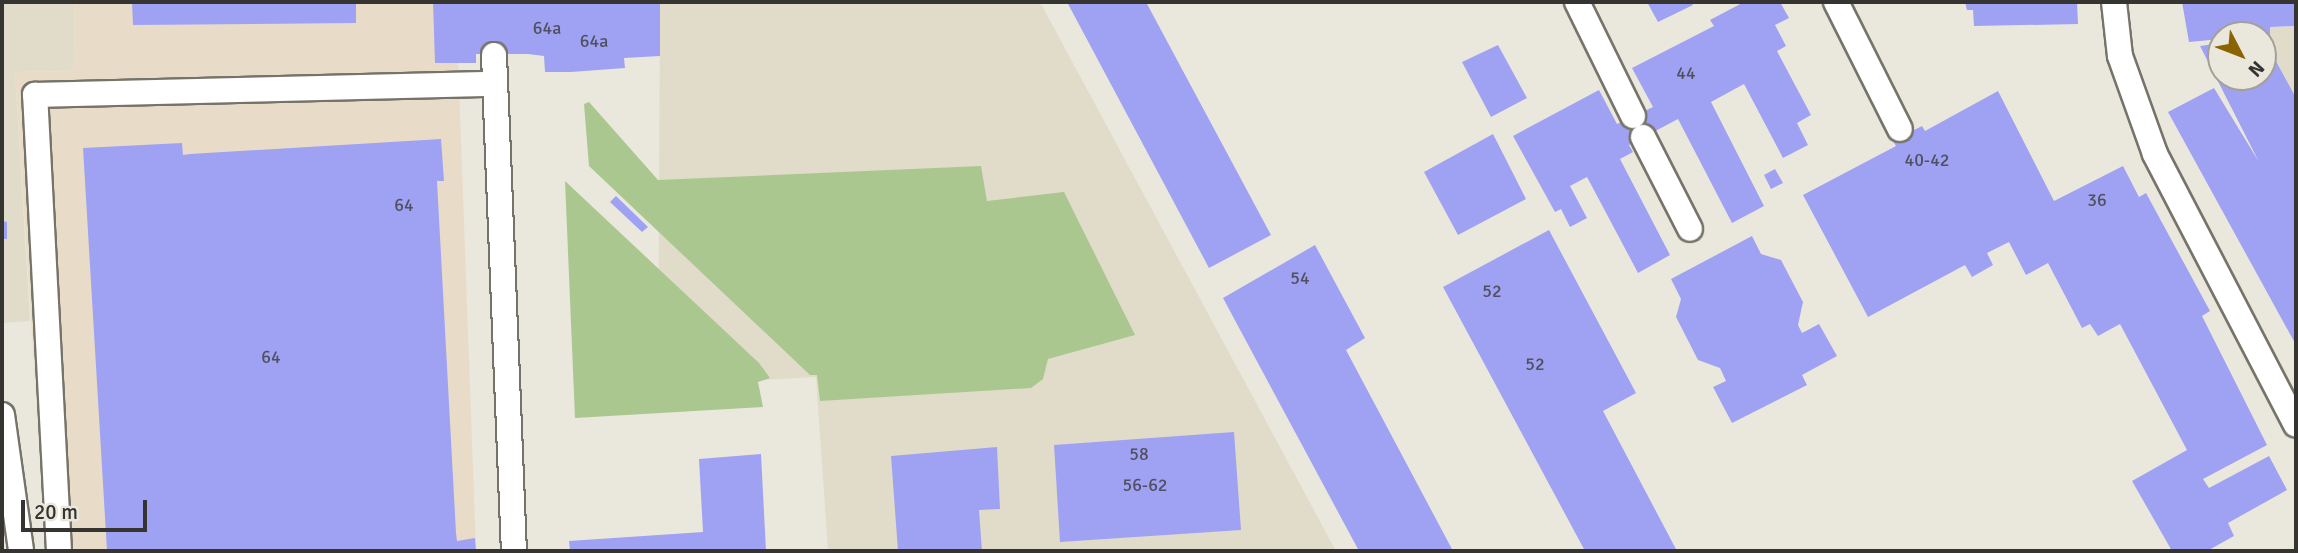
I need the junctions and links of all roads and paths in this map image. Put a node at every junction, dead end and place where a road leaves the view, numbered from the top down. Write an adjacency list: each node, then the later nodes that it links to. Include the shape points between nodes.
1 (1577, 2): 7 (lane)
2 (1836, 2): 6 (lane)
3 (2114, 2): 9 (lane, via 2120,56 2155,154)
4 (494, 55): 5 (lane)
5 (493, 84): 11 (lane, via 35,95); 12 (lane)
6 (1900, 129)
7 (1690, 229)
8 (2, 415): 10 (lane)
9 (2296, 425)
10 (21, 551)
11 (59, 551)
12 (514, 551)

